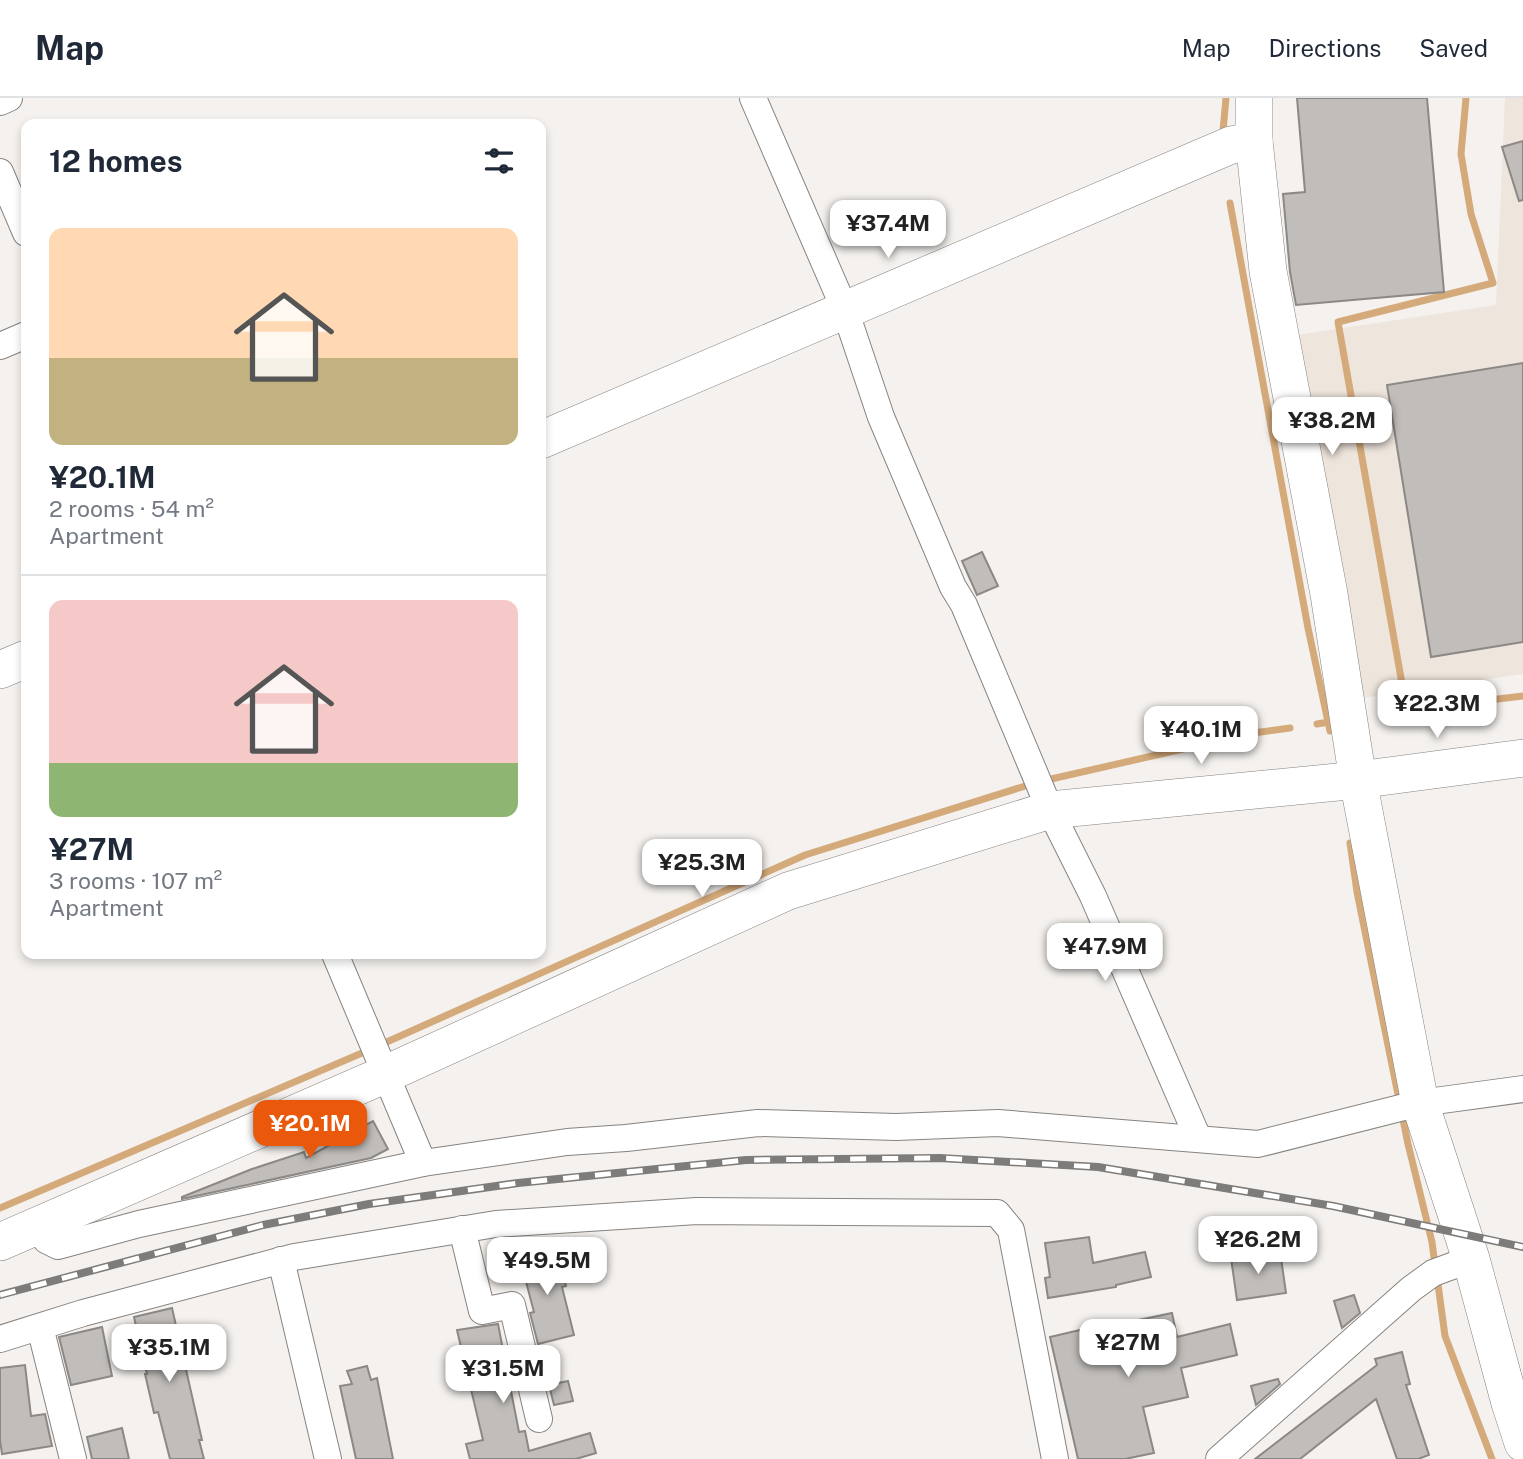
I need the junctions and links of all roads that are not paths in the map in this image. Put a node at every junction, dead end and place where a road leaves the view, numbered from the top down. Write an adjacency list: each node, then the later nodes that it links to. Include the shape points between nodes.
1 (9, 98): 4 (street)
2 (753, 98): 8 (street)
3 (1254, 98): 5 (street)
4 (0, 102)
5 (1254, 141): 8 (street, via 1231,145); 15 (street, via 1268,271 1329,594)
6 (0, 172): 7 (street)
7 (21, 221)
8 (845, 310): 11 (street); 16 (street, via 881,417)
9 (21, 337): 10 (street)
10 (0, 346)
11 (546, 438)
12 (21, 661): 13 (street)
13 (0, 670)
14 (1523, 758): 15 (street)
15 (1358, 779): 16 (street); 20 (street)
16 (1048, 805): 18 (street, via 788,891); 21 (street, via 1093,896)
17 (337, 959): 18 (street)
18 (379, 1058): 22 (street); 23 (street)
19 (1523, 1089): 20 (street)
20 (1420, 1103): 21 (street, via 1258,1144); 26 (street)
21 (1198, 1138): 22 (street, via 998,1123 896,1127 758,1123 567,1142)
22 (423, 1163): 23 (street, via 58,1246 46,1240)
23 (37, 1226): 25 (street)
24 (462, 1229): 27 (street); 30 (street, via 482,1311 512,1305); 34 (street, via 697,1211 997,1213 1011,1230)
25 (0, 1242)
26 (1471, 1259): 31 (street); 35 (street, via 1433,1273 1411,1289)
27 (281, 1261): 28 (street); 33 (street)
28 (40, 1327): 29 (street); 32 (street)
29 (0, 1339)
30 (539, 1419)
31 (1523, 1443)
32 (73, 1459)
33 (328, 1459)
34 (1055, 1459)
35 (1219, 1459)

